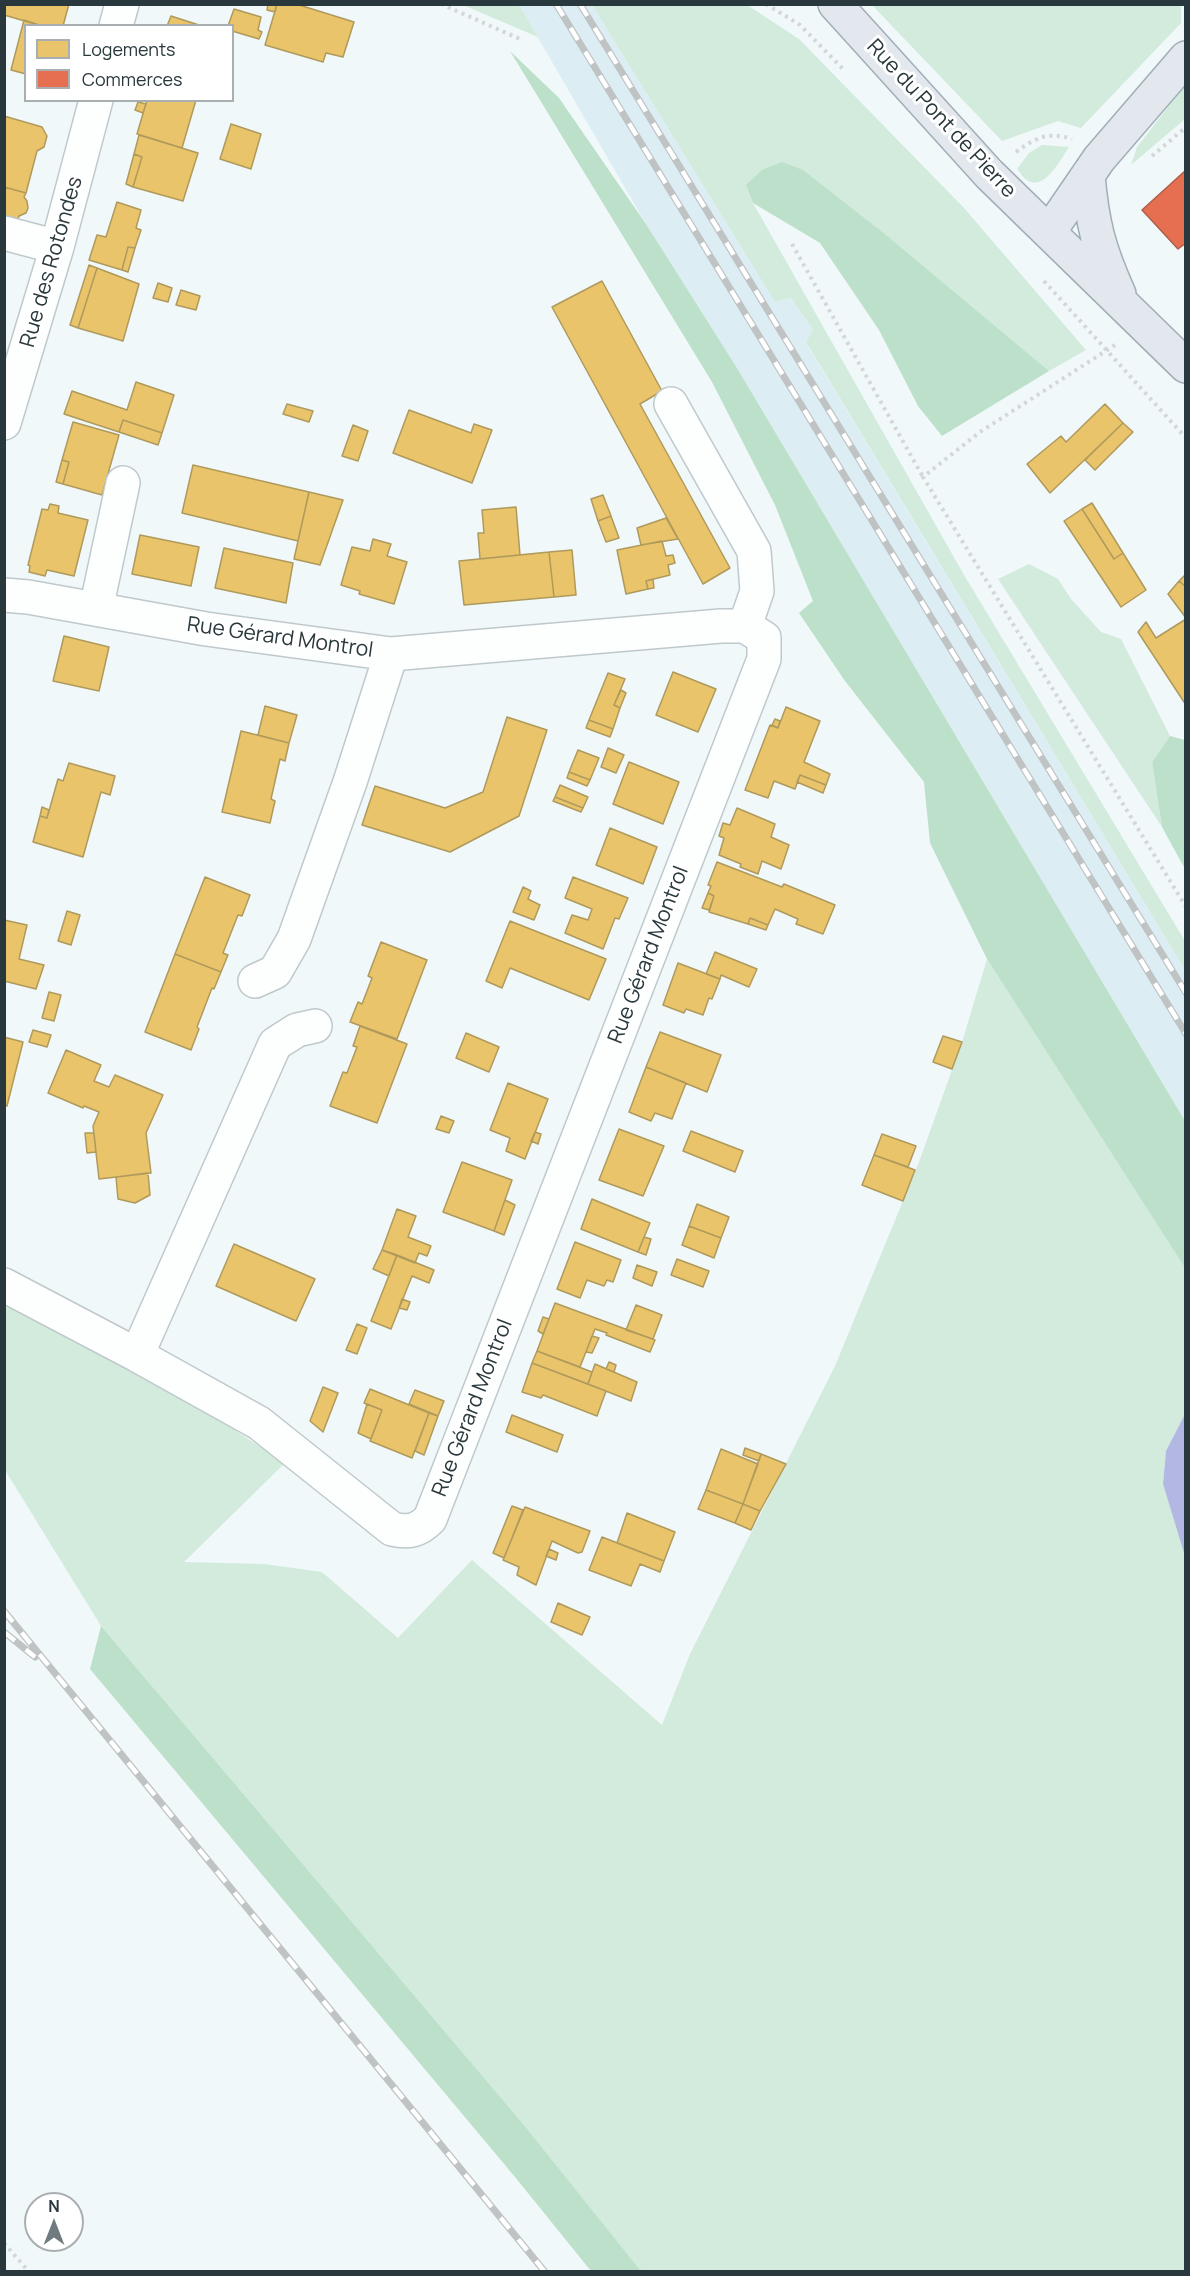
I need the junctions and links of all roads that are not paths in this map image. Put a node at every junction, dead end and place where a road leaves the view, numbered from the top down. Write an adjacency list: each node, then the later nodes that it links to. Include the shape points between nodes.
1 (122, 4): 3 (street)
2 (835, 4): 7 (main road, Rue du Pont de Pierre, via 989,174)
3 (117, 24)
4 (1184, 57): 6 (main road)
5 (95, 102): 9 (street, Rue des Rotondes)
6 (1088, 175): 7 (main road); 10 (main road, Rue du Pont de Pierre, via 1096,237)
7 (1049, 232): 10 (main road, Rue du Pont de Pierre)
8 (4, 233): 9 (street)
9 (57, 247): 13 (street, Rue des Rotondes)
10 (1133, 317): 11 (main road, Rue du Pont de Pierre)
11 (1185, 366)
12 (671, 404): 17 (street, via 754,552 757,591)
13 (4, 423)
14 (123, 483): 16 (street)
15 (4, 595): 16 (street, Rue Gérard Montrol)
16 (96, 609): 18 (street, Rue Gérard Montrol, via 206,629)
17 (745, 626): 18 (street, Rue Gérard Montrol); 22 (street, Rue Gérard Montrol, via 764,638 764,659 430,1519 412,1531 392,1529 259,1423)
18 (391, 654): 19 (street, via 294,939 275,972)
19 (255, 981)
20 (315, 1026): 22 (street, via 297,1030 275,1044)
21 (4, 1285): 22 (street, Rue Gérard Montrol)
22 (137, 1355)

